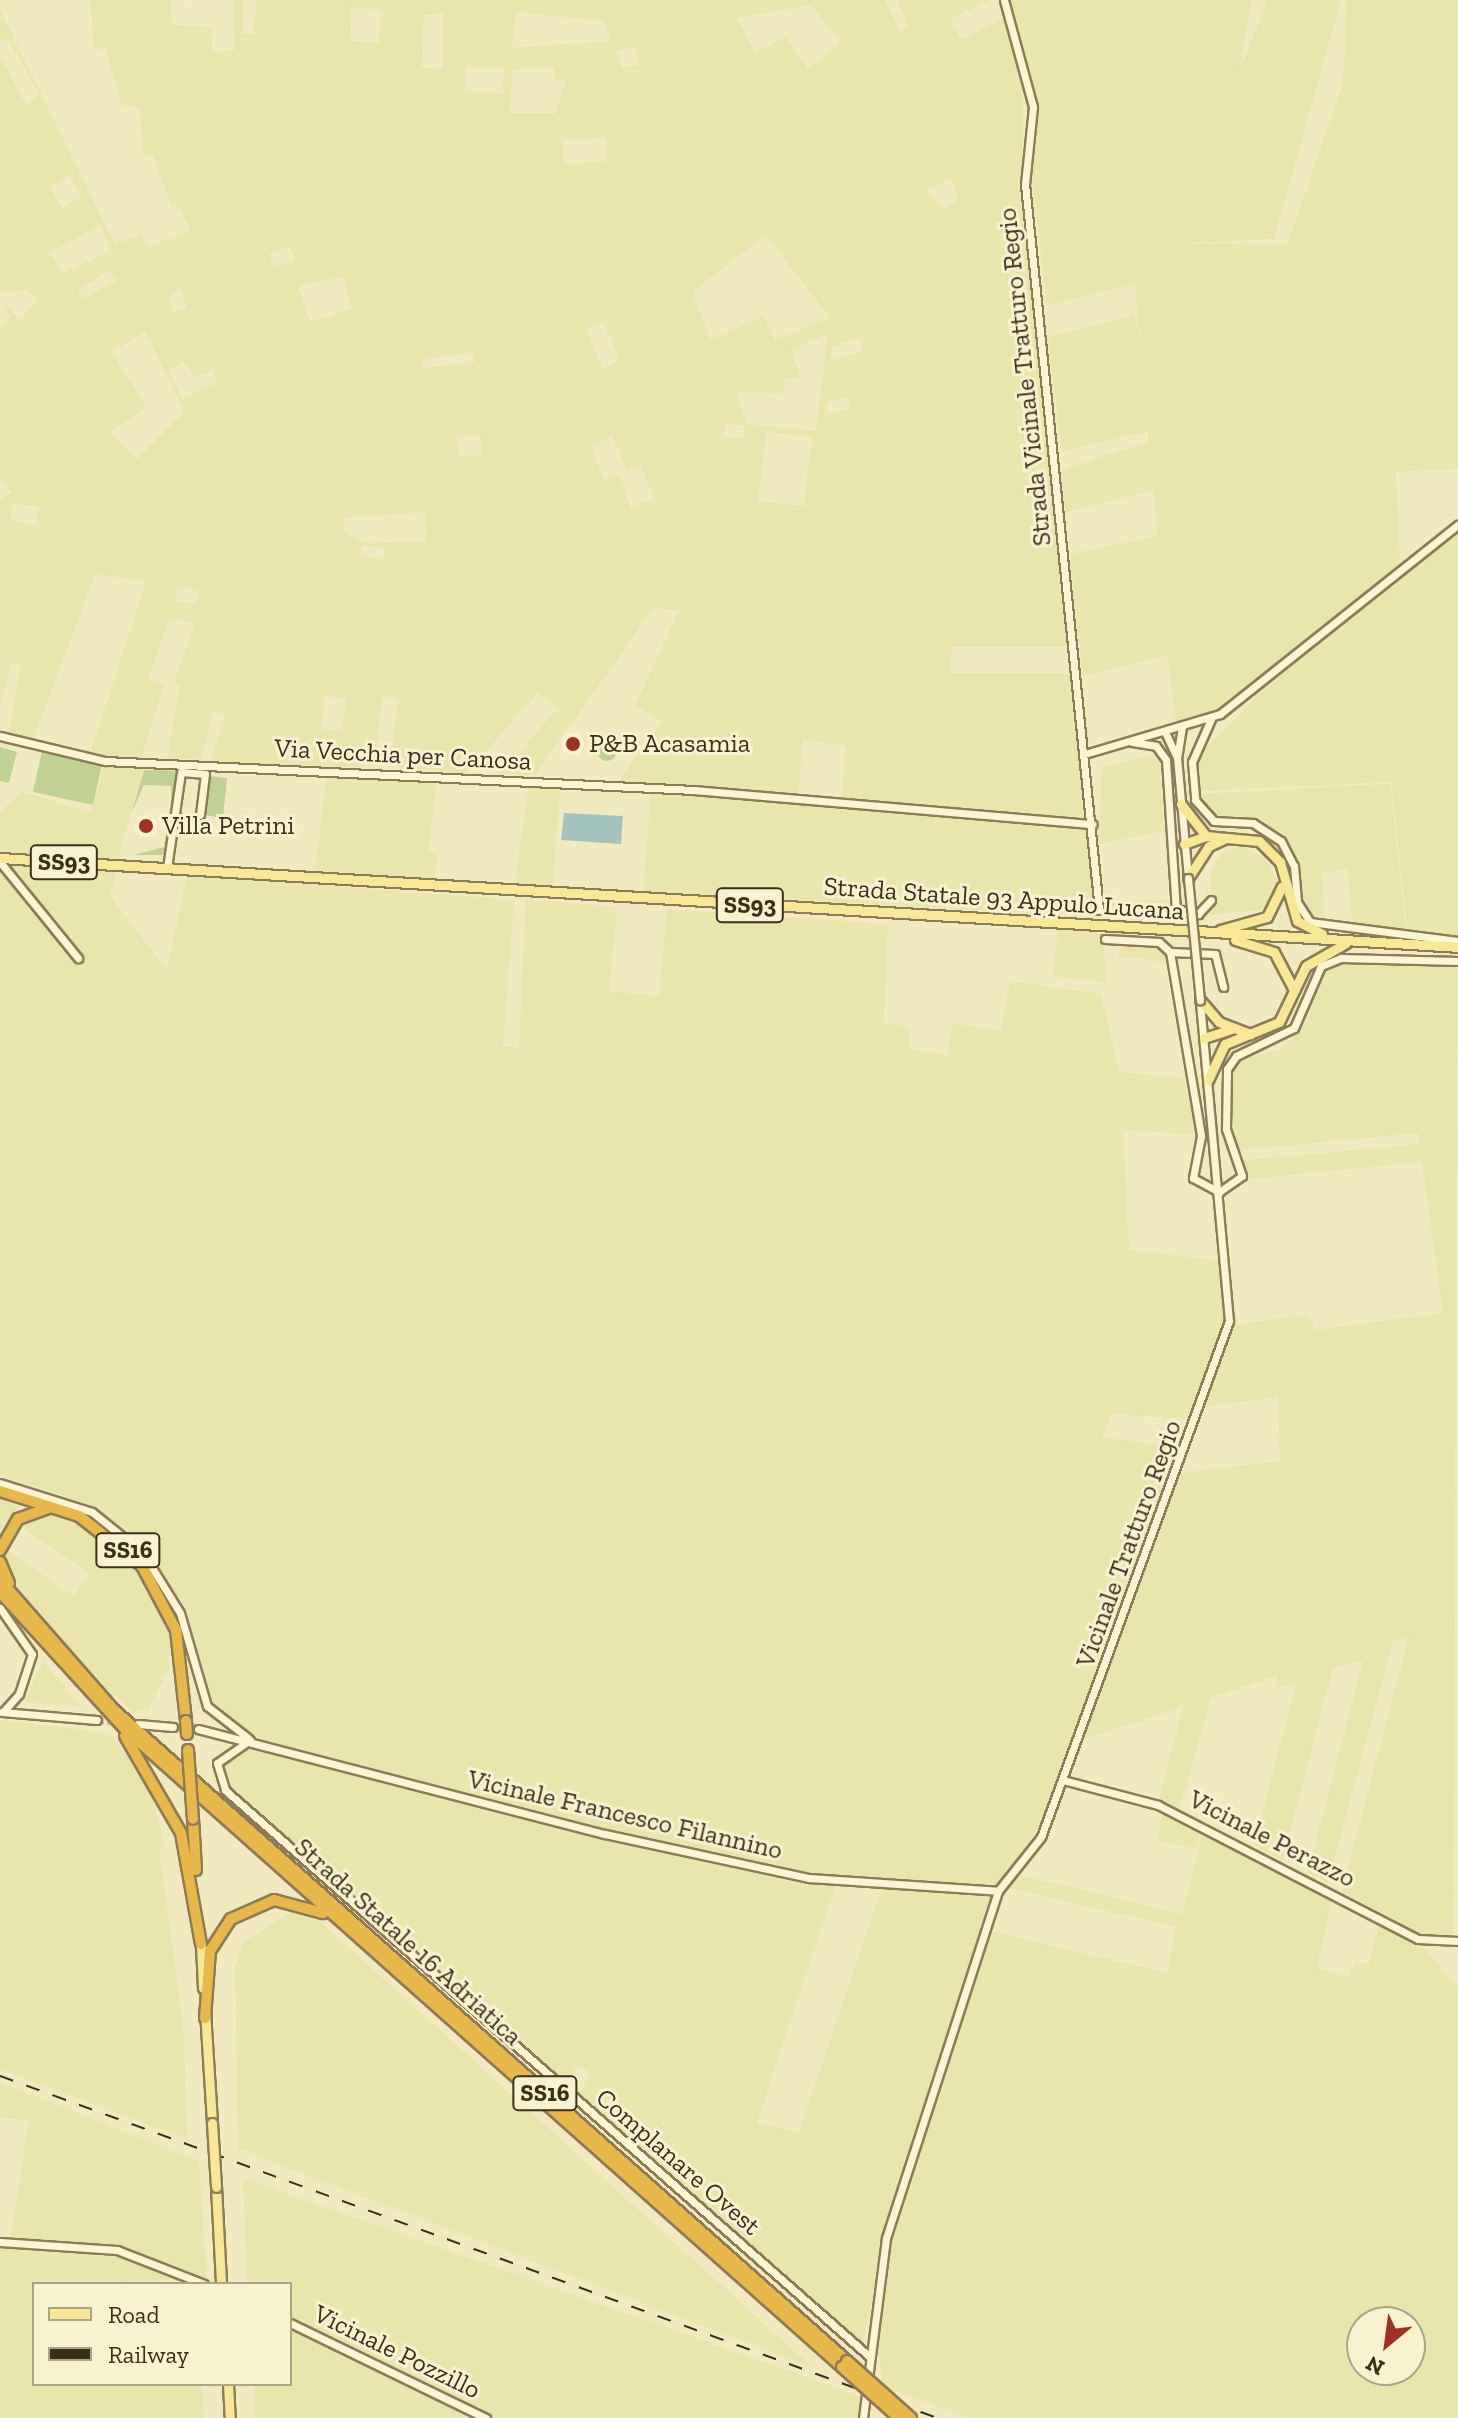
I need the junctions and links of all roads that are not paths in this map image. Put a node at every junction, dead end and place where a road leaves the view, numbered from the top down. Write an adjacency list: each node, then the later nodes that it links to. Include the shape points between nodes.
1 (1004, 0): 8 (street, Strada Vicinale Tratturo Regio, via 1033,107 1025,184)
2 (1458, 525): 3 (street)
3 (1211, 719): 4 (street); 26 (street, via 1192,762 1193,792 1204,816 1253,823 1281,841 1294,866 1297,902 1317,926)
4 (1182, 727): 5 (street); 9 (street)
5 (1165, 732): 7 (street); 9 (street)
6 (0, 736): 14 (street, Via Vecchia per Canosa, via 105,761 694,790)
7 (1130, 742): 8 (street); 21 (street, via 1156,746 1166,760 1176,909 1198,914)
8 (1088, 753): 14 (street, Strada Vicinale Tratturo Regio)
9 (1177, 757): 10 (street, Vicinale Tratturo Regio)
10 (1181, 804): 15 (main road); 16 (street, Vicinale Tratturo Regio)
11 (200, 815): 12 (street, via 205,774 181,772)
12 (175, 818): 13 (street); 18 (street)
13 (189, 820)
14 (1093, 824): 22 (street, Strada Vicinale Tratturo Regio)
15 (1208, 841): 16 (main road); 19 (main road, via 1233,835 1272,850); 20 (main road)
16 (1184, 844): 20 (street, Vicinale Tratturo Regio)
17 (0, 860): 18 (main road, SS93); 29 (street)
18 (167, 868): 23 (main road, Strada Statale 93 Appulo Lucana / SS93)
19 (1284, 877): 23 (main road, via 1267,917); 25 (main road, via 1297,921 1310,932)
20 (1188, 878): 33 (street, Vicinale Tratturo Regio, bridge)
21 (1211, 900)
22 (1099, 910)
23 (1192, 933): 25 (main road, Strada Statale 93 Appulo Lucana / SS93); 32 (main road, via 1274,952)
24 (1105, 939): 28 (street, via 1159,942)
25 (1353, 940): 27 (main road, Strada Statale 93 Appulo Lucana / SS93); 32 (main road, via 1315,958)
26 (1458, 941)
27 (1458, 947)
28 (1170, 952): 31 (street, via 1215,954); 37 (street, via 1201,1136 1193,1178)
29 (78, 958)
30 (1458, 961): 37 (street, via 1341,958 1321,966 1294,1028 1236,1056 1227,1069 1226,1129 1242,1176)
31 (1223, 987)
32 (1294, 994): 34 (main road, via 1279,1022 1251,1034)
33 (1200, 1000): 34 (main road); 35 (street, Vicinale Tratturo Regio)
34 (1233, 1034): 35 (main road); 36 (main road, via 1218,1053)
35 (1204, 1038): 36 (street, Vicinale Tratturo Regio)
36 (1208, 1080): 37 (street, Vicinale Tratturo Regio)
37 (1219, 1192): 54 (street, Vicinale Tratturo Regio, via 1230,1298 1225,1338)
38 (0, 1483): 53 (street, via 92,1512 143,1553 180,1613 207,1706)
39 (0, 1491): 40 (highway, SS16)
40 (55, 1508): 41 (highway, via 18,1519); 52 (highway, SS16, bridge, via 116,1540 157,1588 178,1639 186,1721)
41 (0, 1550)
42 (0, 1562): 46 (highway, SS16)
43 (0, 1580): 46 (highway, Strada Statale 16 Adriatica / SS16)
44 (0, 1592): 47 (highway, Strada Statale 16 Adriatica / SS16)
45 (0, 1608): 48 (street, via 32,1654 19,1694)
46 (51, 1644): 65 (highway, Strada Statale 16 Adriatica / SS16, via 135,1729)
47 (91, 1698): 57 (highway, SS16, via 147,1765 173,1812); 58 (highway, Strada Statale 16 Adriatica / SS16)
48 (2, 1712): 49 (street)
49 (97, 1720)
50 (138, 1724): 51 (street)
51 (173, 1727)
52 (193, 1732): 53 (street, Vicinale Francesco Filannino); 57 (highway, SS16, bridge, via 188,1750)
53 (250, 1740): 55 (street, Vicinale Francesco Filannino, via 605,1834 809,1878); 64 (street, Complanare Ovest, via 217,1763 225,1790)
54 (1063, 1780): 55 (street, Vicinale Tratturo Regio, via 1041,1837); 56 (street, Vicinale Perazzo, via 1158,1805 1418,1939)
55 (998, 1891): 64 (street, via 886,2238)
56 (1458, 1941)
57 (201, 1944): 59 (main road)
58 (378, 1955): 59 (highway, SS16, via 310,1905 255,1904 225,1925 212,1947); 65 (highway, Strada Statale 16 Adriatica / SS16)
59 (205, 2018): 62 (main road, bridge)
60 (0, 2242): 61 (street, via 117,2250)
61 (199, 2282)
62 (221, 2282)
63 (292, 2324): 68 (street, Vicinale Pozzillo)
64 (870, 2357): 69 (street)
65 (844, 2364): 70 (highway, Strada Statale 16 Adriatica / SS16, bridge); 71 (highway, Strada Statale 16 Adriatica / SS16, bridge)
66 (228, 2386): 67 (main road)
67 (230, 2418)
68 (486, 2418)
69 (863, 2418)
70 (899, 2418)
71 (911, 2418)

